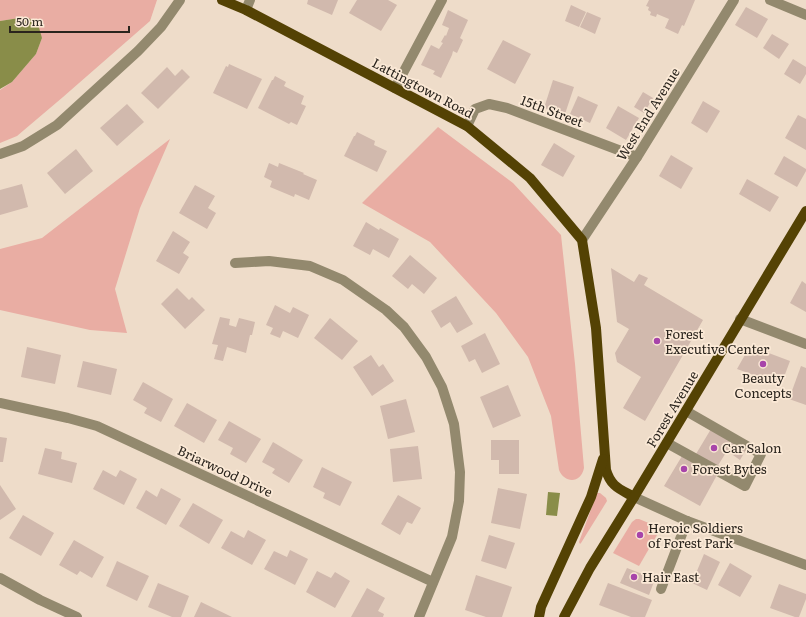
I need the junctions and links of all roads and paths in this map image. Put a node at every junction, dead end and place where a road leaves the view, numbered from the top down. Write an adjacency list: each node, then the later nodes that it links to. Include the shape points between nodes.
1 (180, 0): 11 (street, via 161,28 57,125 23,146)
2 (222, 0): 7 (main road, Lattingtown Road)
3 (250, 0): 7 (street)
4 (442, 0): 9 (street)
5 (734, 0): 12 (street, West End Avenue)
6 (770, 0): 8 (street)
7 (246, 10): 9 (main road, Lattingtown Road)
8 (806, 15)
9 (395, 88): 10 (main road, Lattingtown Road)
10 (467, 126): 12 (street, 15th Street, via 475,109 489,104 507,108); 14 (main road, Lattingtown Road, via 530,178)
11 (0, 154)
12 (637, 157): 14 (street, West End Avenue)
13 (806, 211): 16 (main road, Forest Avenue)
14 (582, 240): 21 (main road, via 596,328)
15 (235, 263): 26 (street, via 269,261 310,266 344,280 386,310 404,327 426,357 442,386 454,424 460,472 459,501 452,538)
16 (740, 319): 17 (street); 19 (main road, Forest Avenue)
17 (806, 344)
18 (0, 404): 26 (street, Briarwood Drive, via 97,426)
19 (686, 411): 20 (main road, Forest Avenue); 20 (street, via 762,454 745,486)
20 (667, 443): 22 (main road, Forest Avenue)
21 (604, 455): 22 (main road, via 610,482); 30 (main road, via 591,497)
22 (634, 497): 23 (street); 31 (main road, Forest Avenue, via 590,568)
23 (687, 521): 24 (street); 27 (street)
24 (806, 565)
25 (0, 578): 28 (street)
26 (433, 582): 29 (street)
27 (661, 589)
28 (77, 617)
29 (419, 617)
30 (539, 617)
31 (564, 617)

